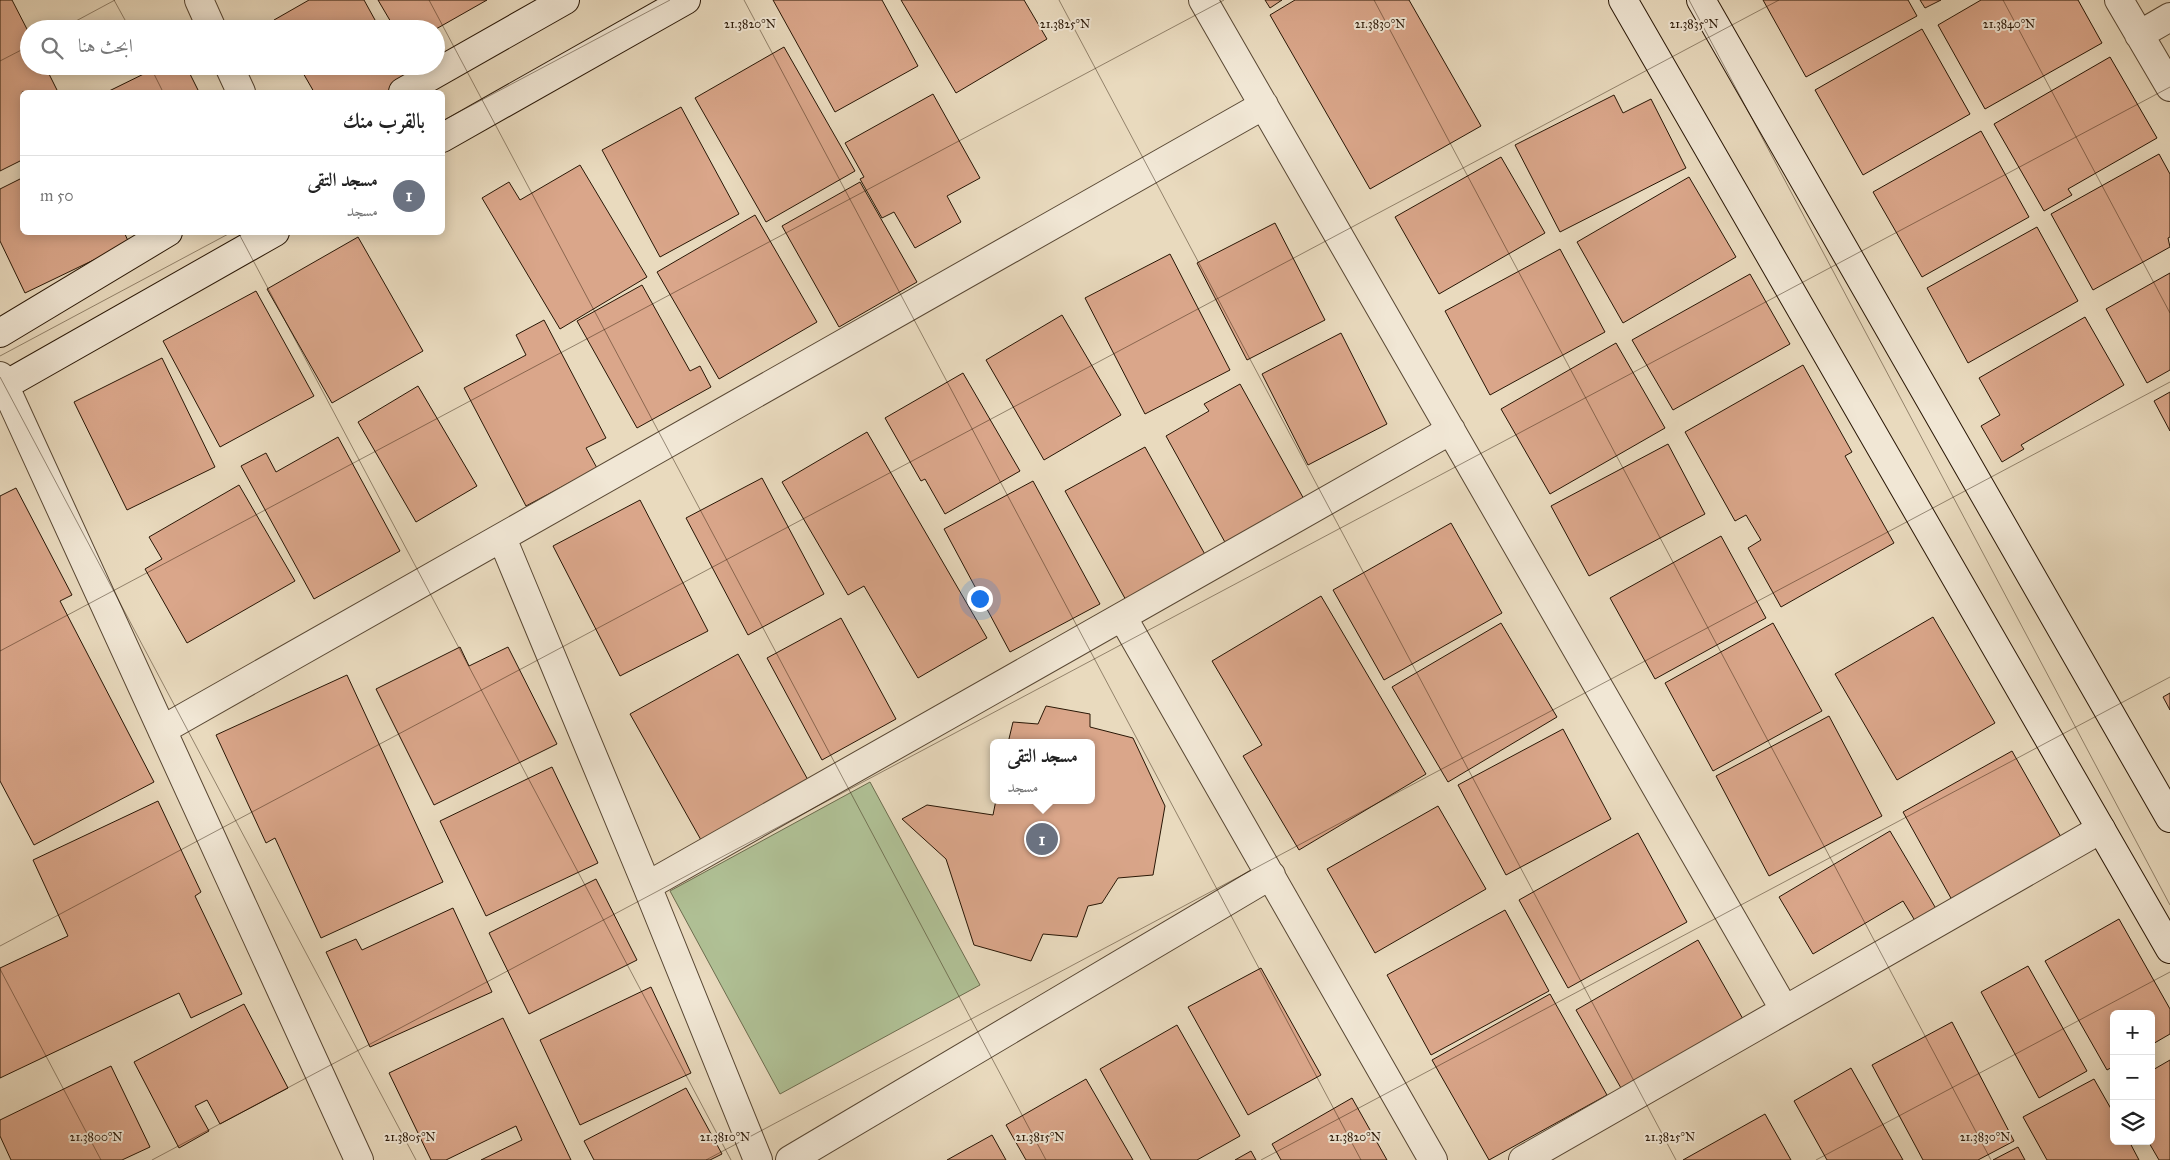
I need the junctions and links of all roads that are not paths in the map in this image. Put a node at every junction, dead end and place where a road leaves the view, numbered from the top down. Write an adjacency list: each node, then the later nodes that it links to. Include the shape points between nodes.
1 (199, 0): 9 (street)
2 (565, 0): 11 (street)
3 (686, 0): 18 (street)
4 (1204, 0): 17 (street)
5 (1623, 0): 28 (street)
6 (1702, 0): 27 (street)
7 (2119, 0): 10 (street)
8 (2170, 17): 10 (street)
9 (208, 20)
10 (2139, 35): 14 (street)
11 (445, 68)
12 (233, 75): 15 (street)
13 (433, 75): 16 (street)
14 (2170, 87)
15 (240, 90)
16 (407, 90)
17 (1264, 105): 23 (street); 24 (street)
18 (445, 136)
19 (163, 235): 21 (street)
20 (270, 235): 22 (street)
21 (0, 333)
22 (1, 383): 26 (street)
23 (1451, 430): 25 (street); 32 (street)
24 (502, 538): 26 (street); 30 (street)
25 (1123, 618): 29 (street); 30 (street)
26 (162, 730): 33 (street)
27 (2170, 818)
28 (2100, 829): 31 (street); 32 (street)
29 (1271, 875): 35 (street); 36 (street)
30 (647, 886): 34 (street)
31 (2170, 949)
32 (1784, 1009): 37 (street)
33 (359, 1160)
34 (758, 1160)
35 (790, 1160)
36 (1433, 1160)
37 (1524, 1160)

